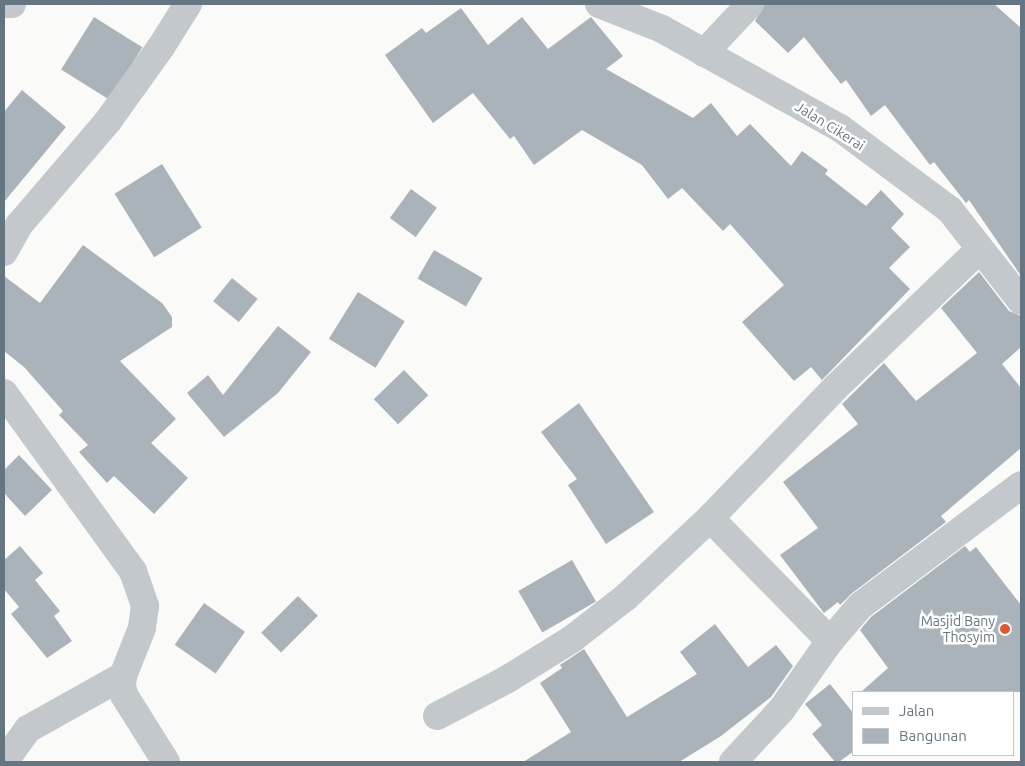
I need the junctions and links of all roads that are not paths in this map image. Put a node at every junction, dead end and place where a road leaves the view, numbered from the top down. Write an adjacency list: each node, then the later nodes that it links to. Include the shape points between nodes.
1 (4, 4): 2 (street)
2 (12, 4)
3 (188, 4): 8 (street, via 108,121 19,224)
4 (599, 4): 6 (street, Jalan Cikerai, via 662,29)
5 (750, 4): 6 (street)
6 (704, 53): 7 (street, Jalan Cikerai, via 840,128 950,210)
7 (980, 249): 9 (street, Jalan Cikerai); 12 (street, via 836,387)
8 (4, 252)
9 (1021, 301)
10 (4, 393): 14 (street, via 132,571 145,606 142,628)
11 (1021, 485): 13 (street, via 938,549 892,579 860,606)
12 (710, 518): 13 (street); 15 (street, via 626,597 572,638 506,680)
13 (830, 641): 18 (street, via 782,709)
14 (123, 676): 16 (street, via 28,729); 17 (street, via 124,695)
15 (437, 716)
16 (4, 762)
17 (166, 762)
18 (733, 762)

